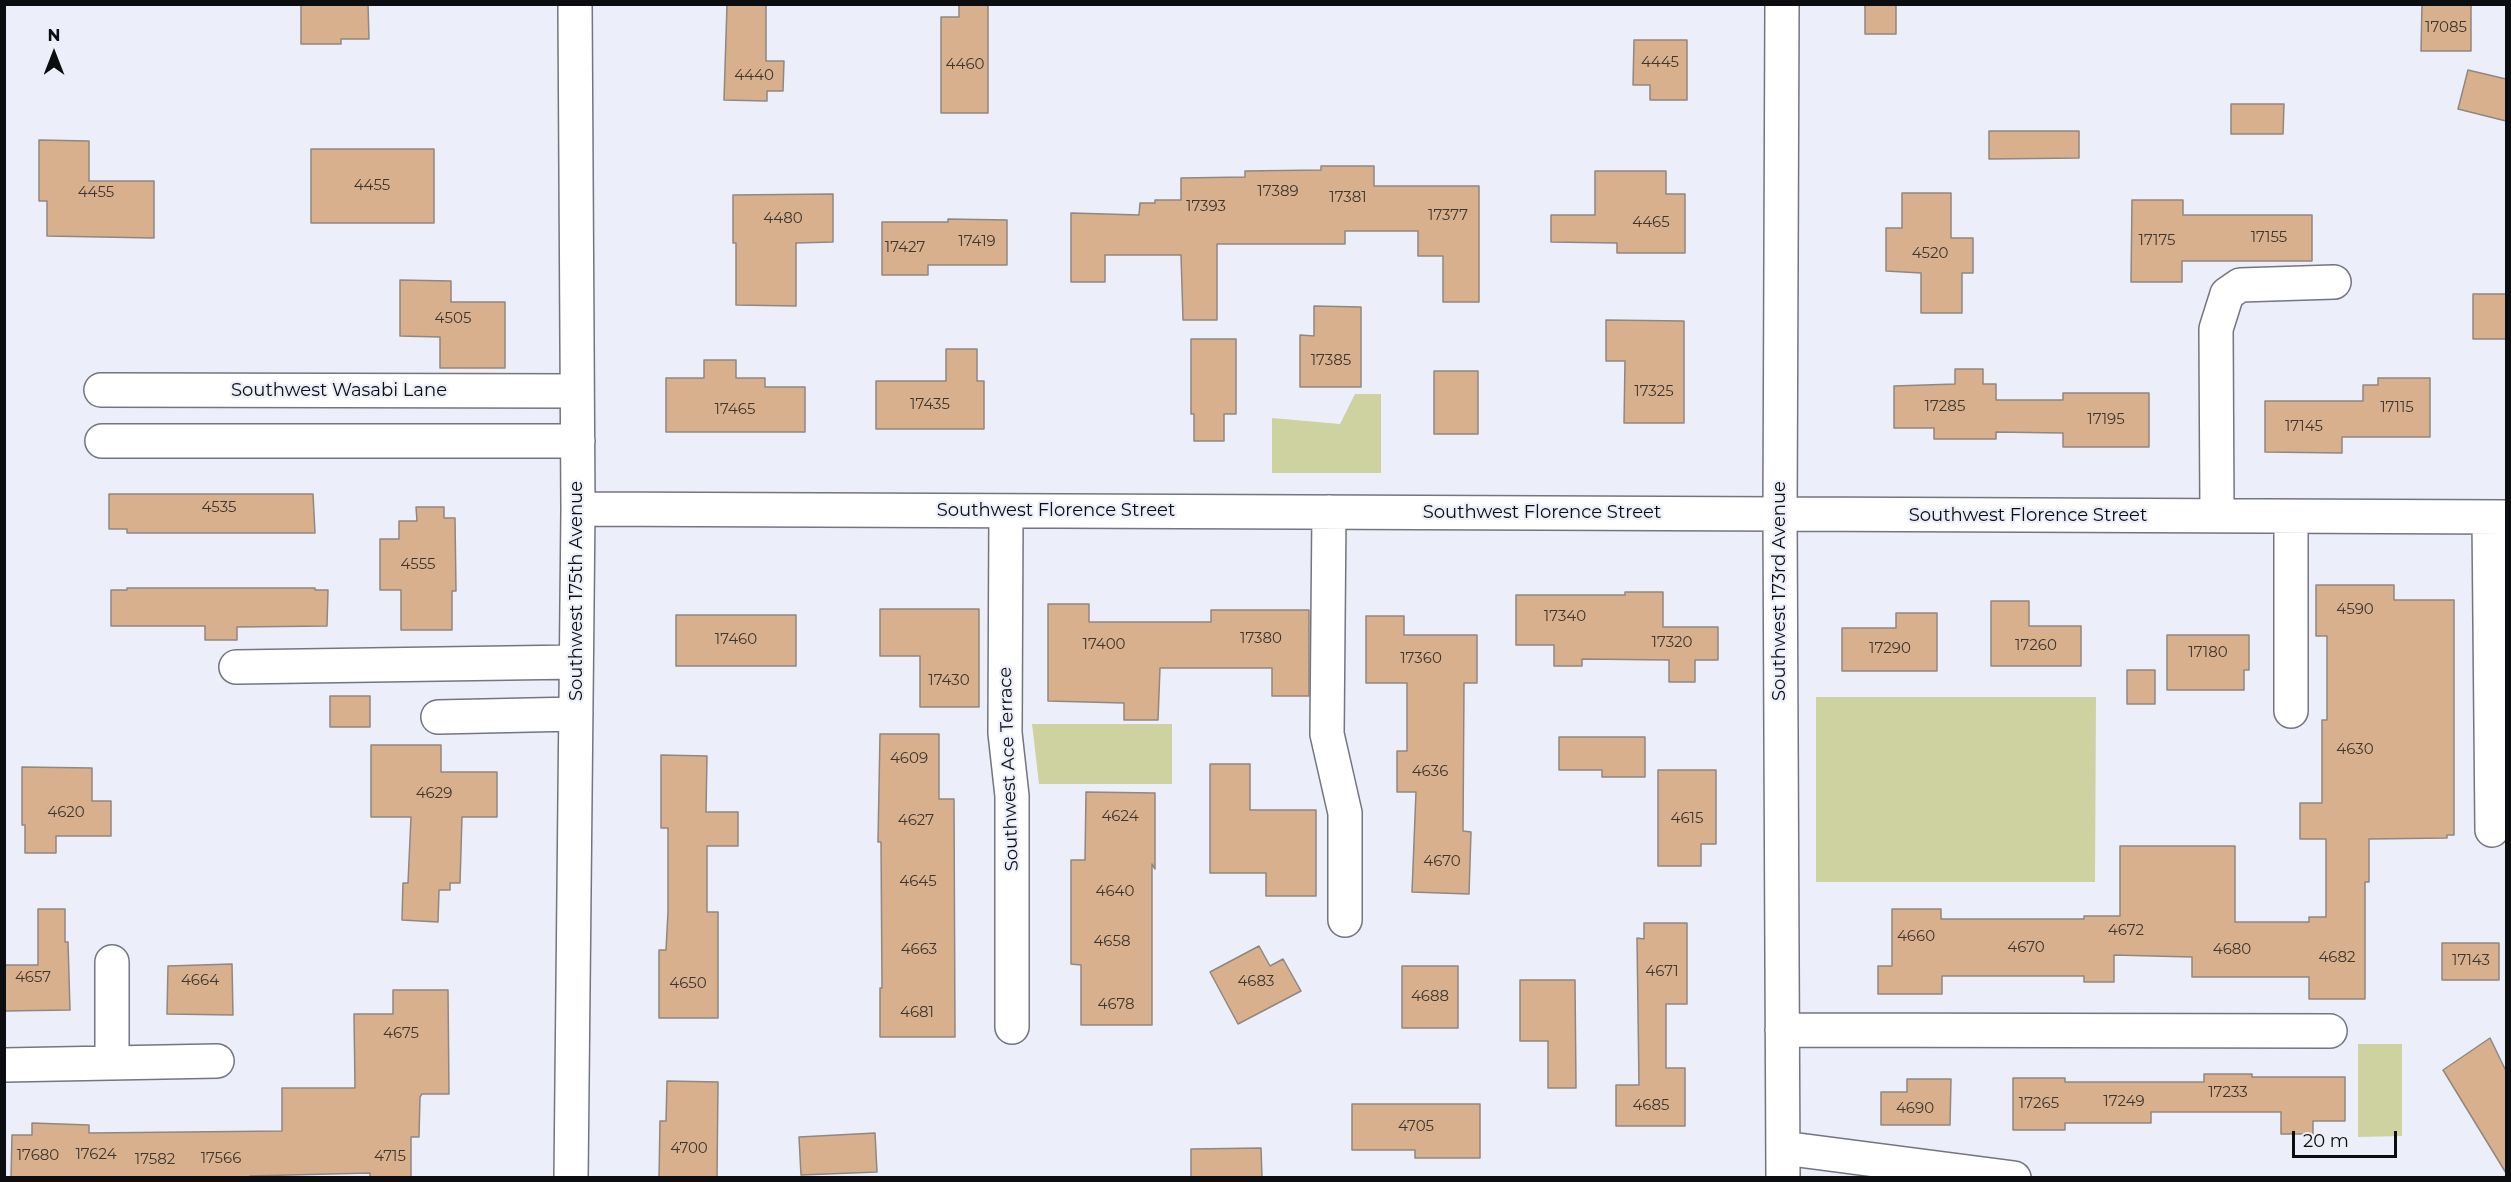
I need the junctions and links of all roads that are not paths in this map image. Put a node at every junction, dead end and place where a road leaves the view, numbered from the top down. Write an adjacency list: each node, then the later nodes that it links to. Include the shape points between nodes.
1 (575, 4): 5 (street, Southwest 175th Avenue)
2 (1782, 4): 11 (street, Southwest 173rd Avenue)
3 (2334, 282): 12 (street, via 2240,285 2227,294 2216,328)
4 (101, 390): 5 (street, Southwest Wasabi Lane)
5 (577, 391): 7 (street, Southwest 175th Avenue)
6 (102, 441): 7 (street)
7 (578, 441): 8 (street, Southwest 175th Avenue)
8 (578, 509): 9 (street, Southwest Florence Street); 15 (street, Southwest 175th Avenue)
9 (1006, 511): 10 (street, Southwest Florence Street); 23 (street, Southwest Ace Terrace, via 1005,733 1012,796)
10 (1329, 512): 11 (street, Southwest Florence Street); 21 (street, via 1327,734 1345,813)
11 (1779, 515): 12 (street, Southwest Florence Street); 24 (street, Southwest 173rd Avenue)
12 (2217, 516): 13 (street, Southwest Florence Street)
13 (2291, 517): 14 (street, Southwest Florence Street); 17 (street)
14 (2498, 517): 20 (street)
15 (576, 662): 16 (street); 18 (street, Southwest 175th Avenue)
16 (236, 667)
17 (2291, 711)
18 (576, 714): 19 (street); 31 (street, Southwest 175th Avenue)
19 (438, 717)
20 (2492, 830)
21 (1345, 920)
22 (112, 962): 27 (street)
23 (1012, 1027)
24 (1782, 1030): 25 (street); 29 (street, Southwest 173rd Avenue)
25 (2330, 1031)
26 (218, 1061): 27 (street)
27 (112, 1063): 28 (street)
28 (4, 1065)
29 (1783, 1163): 30 (street)
30 (2002, 1177)
31 (571, 1178)

